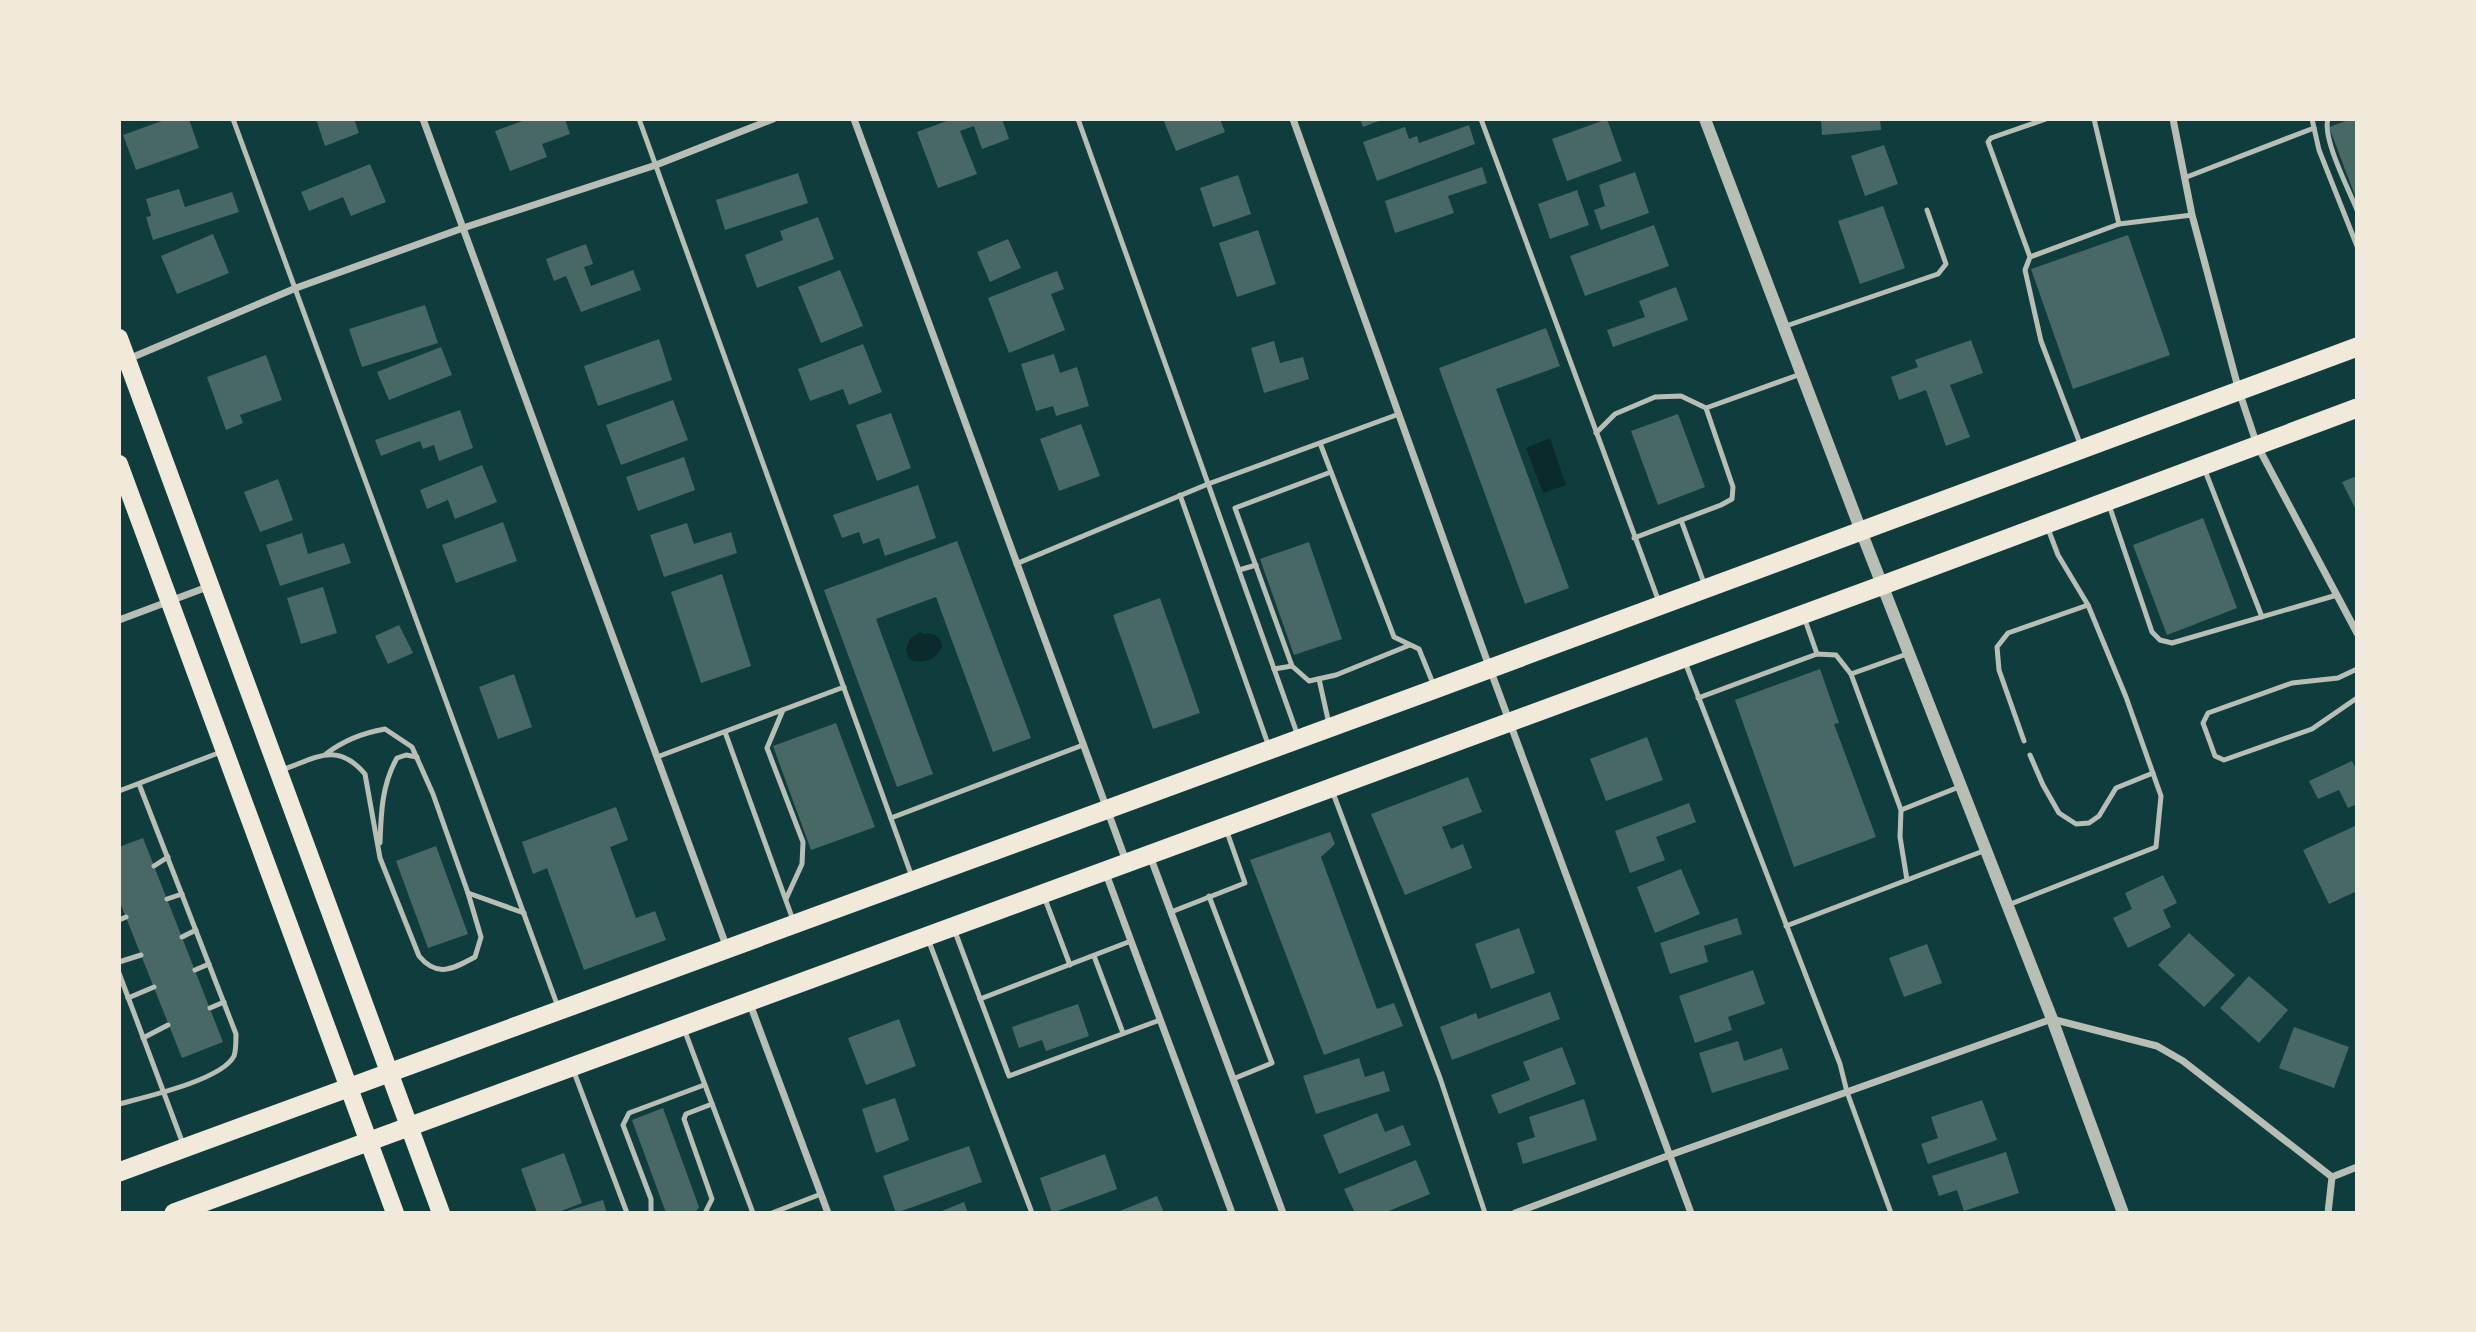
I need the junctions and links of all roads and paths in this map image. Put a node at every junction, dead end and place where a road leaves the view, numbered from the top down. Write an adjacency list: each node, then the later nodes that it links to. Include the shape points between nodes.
1 (233, 119): 25 (lane)
2 (423, 119): 22 (street)
3 (639, 119): 16 (lane)
4 (773, 119): 16 (street)
5 (854, 119): 49 (street)
6 (1078, 119): 42 (lane)
7 (1293, 119): 34 (street)
8 (1481, 119): 35 (lane)
9 (1705, 119): 26 (street)
10 (2046, 119): 24 (lane, via 1988,142)
11 (2094, 119): 21 (lane)
12 (2173, 119): 17 (street)
13 (2312, 119): 15 (lane)
14 (2328, 119): 19 (lane, via 2328,136)
15 (2314, 128): 17 (lane); 23 (lane)
16 (656, 165): 22 (street); 73 (lane)
17 (2184, 178): 20 (street)
18 (1927, 210): 26 (lane, via 1946,264 1938,274)
19 (2357, 210)
20 (2192, 215): 21 (lane); 31 (street)
21 (2119, 224): 24 (lane)
22 (463, 228): 25 (street); 89 (street)
23 (2357, 246)
24 (2030, 257): 38 (lane, via 2025,270 2041,341)
25 (296, 288): 29 (street); 117 (lane)
26 (1783, 327): 30 (street)
27 (119, 338): 29 (main road)
28 (2357, 347): 31 (highway)
29 (123, 362): 53 (main road)
30 (1801, 374): 32 (lane); 47 (street)
31 (2239, 391): 37 (street); 38 (highway)
32 (1706, 408): 35 (lane, via 1681,396 1655,397 1615,414); 45 (lane, via 1733,487 1732,499)
33 (2357, 408): 37 (highway)
34 (1399, 414): 36 (lane); 69 (street)
35 (1597, 433): 48 (lane)
36 (1320, 443): 41 (lane); 42 (lane)
37 (2257, 445): 40 (highway); 55 (street)
38 (2082, 449): 47 (highway)
39 (119, 464): 56 (main road)
40 (2203, 465): 44 (highway); 60 (lane)
41 (1331, 472): 50 (lane, via 1235,508); 63 (lane, via 1394,637)
42 (1208, 484): 43 (lane); 51 (lane)
43 (1180, 495): 49 (lane); 84 (lane)
44 (2107, 500): 46 (highway); 60 (lane, via 2152,632 2160,640 2172,643)
45 (1681, 520): 48 (lane); 54 (lane)
46 (2046, 523): 52 (highway); 58 (lane, via 2058,555)
47 (1861, 531): 52 (street); 54 (highway)
48 (1634, 538): 57 (lane)
49 (1016, 564): 83 (street)
50 (1256, 565): 51 (lane); 67 (lane)
51 (1239, 570): 68 (lane)
52 (1883, 584): 59 (highway); 64 (street)
53 (211, 586): 56 (street); 90 (main road)
54 (1706, 588): 57 (highway)
55 (2337, 595): 60 (lane); 62 (street)
56 (170, 602): 61 (street); 85 (main road)
57 (1660, 605): 69 (highway)
58 (2088, 605): 82 (lane, via 2008,633 1997,647 1998,670); 91 (lane)
59 (1802, 614): 65 (lane); 66 (highway)
60 (2262, 617)
61 (119, 620)
62 (2357, 633)
63 (1410, 645): 72 (lane); 74 (lane, via 1419,649)
64 (1910, 653): 71 (lane); 93 (street)
65 (1817, 654): 71 (lane, via 1836,655); 75 (lane)
66 (1683, 657): 75 (lane); 78 (highway)
67 (1292, 666): 68 (lane); 72 (lane, via 1309,681)
68 (1274, 669): 81 (lane)
69 (1490, 669): 74 (highway); 78 (street)
70 (2357, 669): 76 (lane, via 2338,678 2292,683 2208,713 2203,723 2215,756 2224,760 2312,729)
71 (1851, 674): 97 (lane)
72 (1319, 679): 79 (lane)
73 (844, 687): 77 (lane); 98 (lane)
74 (1435, 689): 79 (highway)
75 (1698, 698): 122 (lane)
76 (2357, 698)
77 (783, 710): 80 (lane); 114 (lane, via 767,748 803,842 802,864)
78 (1510, 721): 94 (highway); 160 (street)
79 (1330, 727): 81 (highway)
80 (725, 732): 89 (lane); 114 (lane)
81 (1299, 739): 84 (highway)
82 (2024, 741)
83 (1083, 745): 96 (street); 98 (lane)
84 (1270, 750): 96 (highway)
85 (225, 751): 92 (lane); 152 (main road)
86 (326, 754): 88 (lane, via 341,742 385,729 412,747); 90 (lane); 103 (lane, via 339,754 365,774)
87 (2030, 755): 91 (lane, via 2059,813 2076,824 2099,816 2116,788)
88 (417, 757): 103 (lane, via 397,758 389,772); 109 (lane)
89 (657, 757): 127 (street)
90 (279, 771): 149 (main road)
91 (2153, 773): 115 (lane, via 2161,796 2157,847)
92 (139, 783): 95 (lane); 102 (lane)
93 (1961, 786): 97 (lane); 100 (street)
94 (1331, 787): 99 (highway); 177 (lane, via 1440,1078)
95 (119, 791)
96 (1107, 810): 104 (street); 108 (highway)
97 (1901, 810): 107 (lane)
98 (891, 818): 108 (lane)
99 (1224, 826): 101 (highway); 112 (lane, via 1245,883)
100 (1986, 850): 107 (lane); 115 (street)
101 (1149, 854): 104 (highway); 116 (street)
102 (168, 857): 105 (lane); 111 (lane)
103 (380, 858): 109 (lane, via 427,966 442,971 475,957 481,937)
104 (1126, 862): 106 (highway)
105 (154, 866)
106 (1104, 870): 110 (highway); 126 (street)
107 (1907, 880): 122 (lane)
108 (914, 881): 120 (highway)
109 (468, 893): 117 (lane)
110 (1042, 893): 121 (highway); 132 (lane)
111 (182, 894): 113 (lane); 123 (lane)
112 (1209, 896): 116 (lane); 150 (lane, via 1272,1063)
113 (167, 899)
114 (786, 899): 120 (lane)
115 (2008, 905): 142 (street)
116 (1171, 912): 150 (street)
117 (523, 913): 141 (lane)
118 (126, 917): 119 (lane)
119 (119, 920)
120 (795, 924): 127 (highway)
121 (953, 926): 124 (highway); 137 (lane)
122 (1787, 926): 153 (lane)
123 (196, 930): 125 (lane); 131 (lane)
124 (927, 936): 138 (highway); 174 (lane)
125 (182, 937)
126 (1131, 942): 129 (lane); 143 (street)
127 (728, 949): 141 (highway)
128 (141, 955): 130 (lane)
129 (1094, 956): 132 (lane); 146 (lane)
130 (119, 962)
131 (209, 964): 133 (lane); 139 (lane)
132 (1070, 965): 137 (lane)
133 (195, 971)
134 (119, 973): 136 (lane)
135 (154, 987): 136 (lane)
136 (128, 998): 147 (lane)
137 (981, 999): 146 (lane, via 1009,1076)
138 (749, 1001): 145 (highway); 164 (street)
139 (224, 1002): 140 (lane); 154 (lane, via 236,1034 234,1056 218,1072)
140 (210, 1008)
141 (559, 1010): 149 (highway)
142 (2052, 1019): 153 (street); 163 (street, via 2157,1046 2183,1060); 181 (street)
143 (1160, 1020): 146 (lane); 175 (street)
144 (169, 1025): 147 (lane)
145 (682, 1026): 148 (highway); 151 (lane)
146 (1123, 1033)
147 (143, 1038): 154 (lane)
148 (571, 1066): 157 (highway); 168 (lane)
149 (389, 1072): 152 (highway); 157 (main road)
150 (1233, 1079): 176 (street)
151 (704, 1085): 156 (lane); 169 (lane, via 625,1118 623,1125 651,1199)
152 (349, 1088): 158 (main road); 159 (highway)
153 (1847, 1091): 160 (street); 180 (lane)
154 (164, 1093): 155 (lane); 159 (lane)
155 (119, 1104)
156 (712, 1104): 170 (lane, via 684,1119 712,1199); 171 (lane)
157 (408, 1127): 158 (highway); 167 (main road)
158 (369, 1143): 165 (highway); 166 (main road)
159 (184, 1148): 162 (highway)
160 (1670, 1155): 178 (street); 179 (street)
161 (2357, 1167): 163 (street)
162 (119, 1172)
163 (2332, 1177): 182 (street)
164 (821, 1194): 172 (lane); 173 (street)
165 (176, 1213)
166 (395, 1213)
167 (441, 1213)
168 (627, 1213)
169 (651, 1213)
170 (705, 1213)
171 (753, 1213)
172 (772, 1213)
173 (828, 1213)
174 (1032, 1213)
175 (1232, 1213)
176 (1283, 1213)
177 (1485, 1213)
178 (1515, 1213)
179 (1691, 1213)
180 (1891, 1213)
181 (2123, 1213)
182 (2328, 1213)

